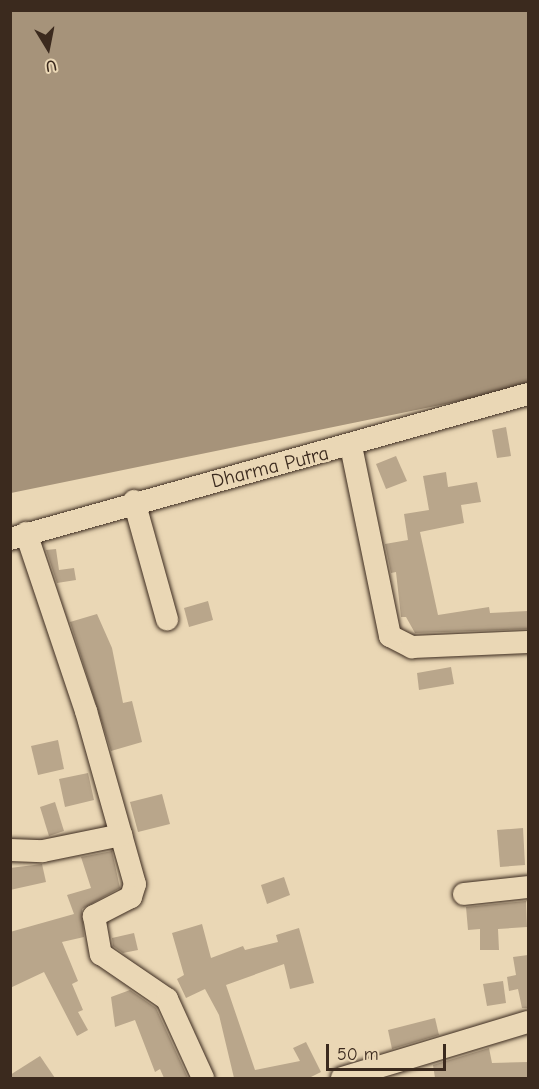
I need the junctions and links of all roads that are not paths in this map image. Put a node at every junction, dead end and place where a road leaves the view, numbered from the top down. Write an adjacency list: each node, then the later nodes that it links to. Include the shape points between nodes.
1 (528, 394): 2 (street, Dharma Putra)
2 (351, 446): 3 (street, Dharma Putra); 6 (street, via 390,636 412,647)
3 (134, 501): 4 (street, Dharma Putra); 5 (street)
4 (18, 536): 7 (street)
5 (167, 619)
6 (528, 642)
7 (121, 835): 8 (street, via 43,851); 12 (street, via 135,892 94,916 101,954 167,999)
8 (10, 850)
9 (528, 887): 10 (street)
10 (464, 894)
11 (528, 1022): 13 (street)
12 (203, 1078)
13 (342, 1078)

